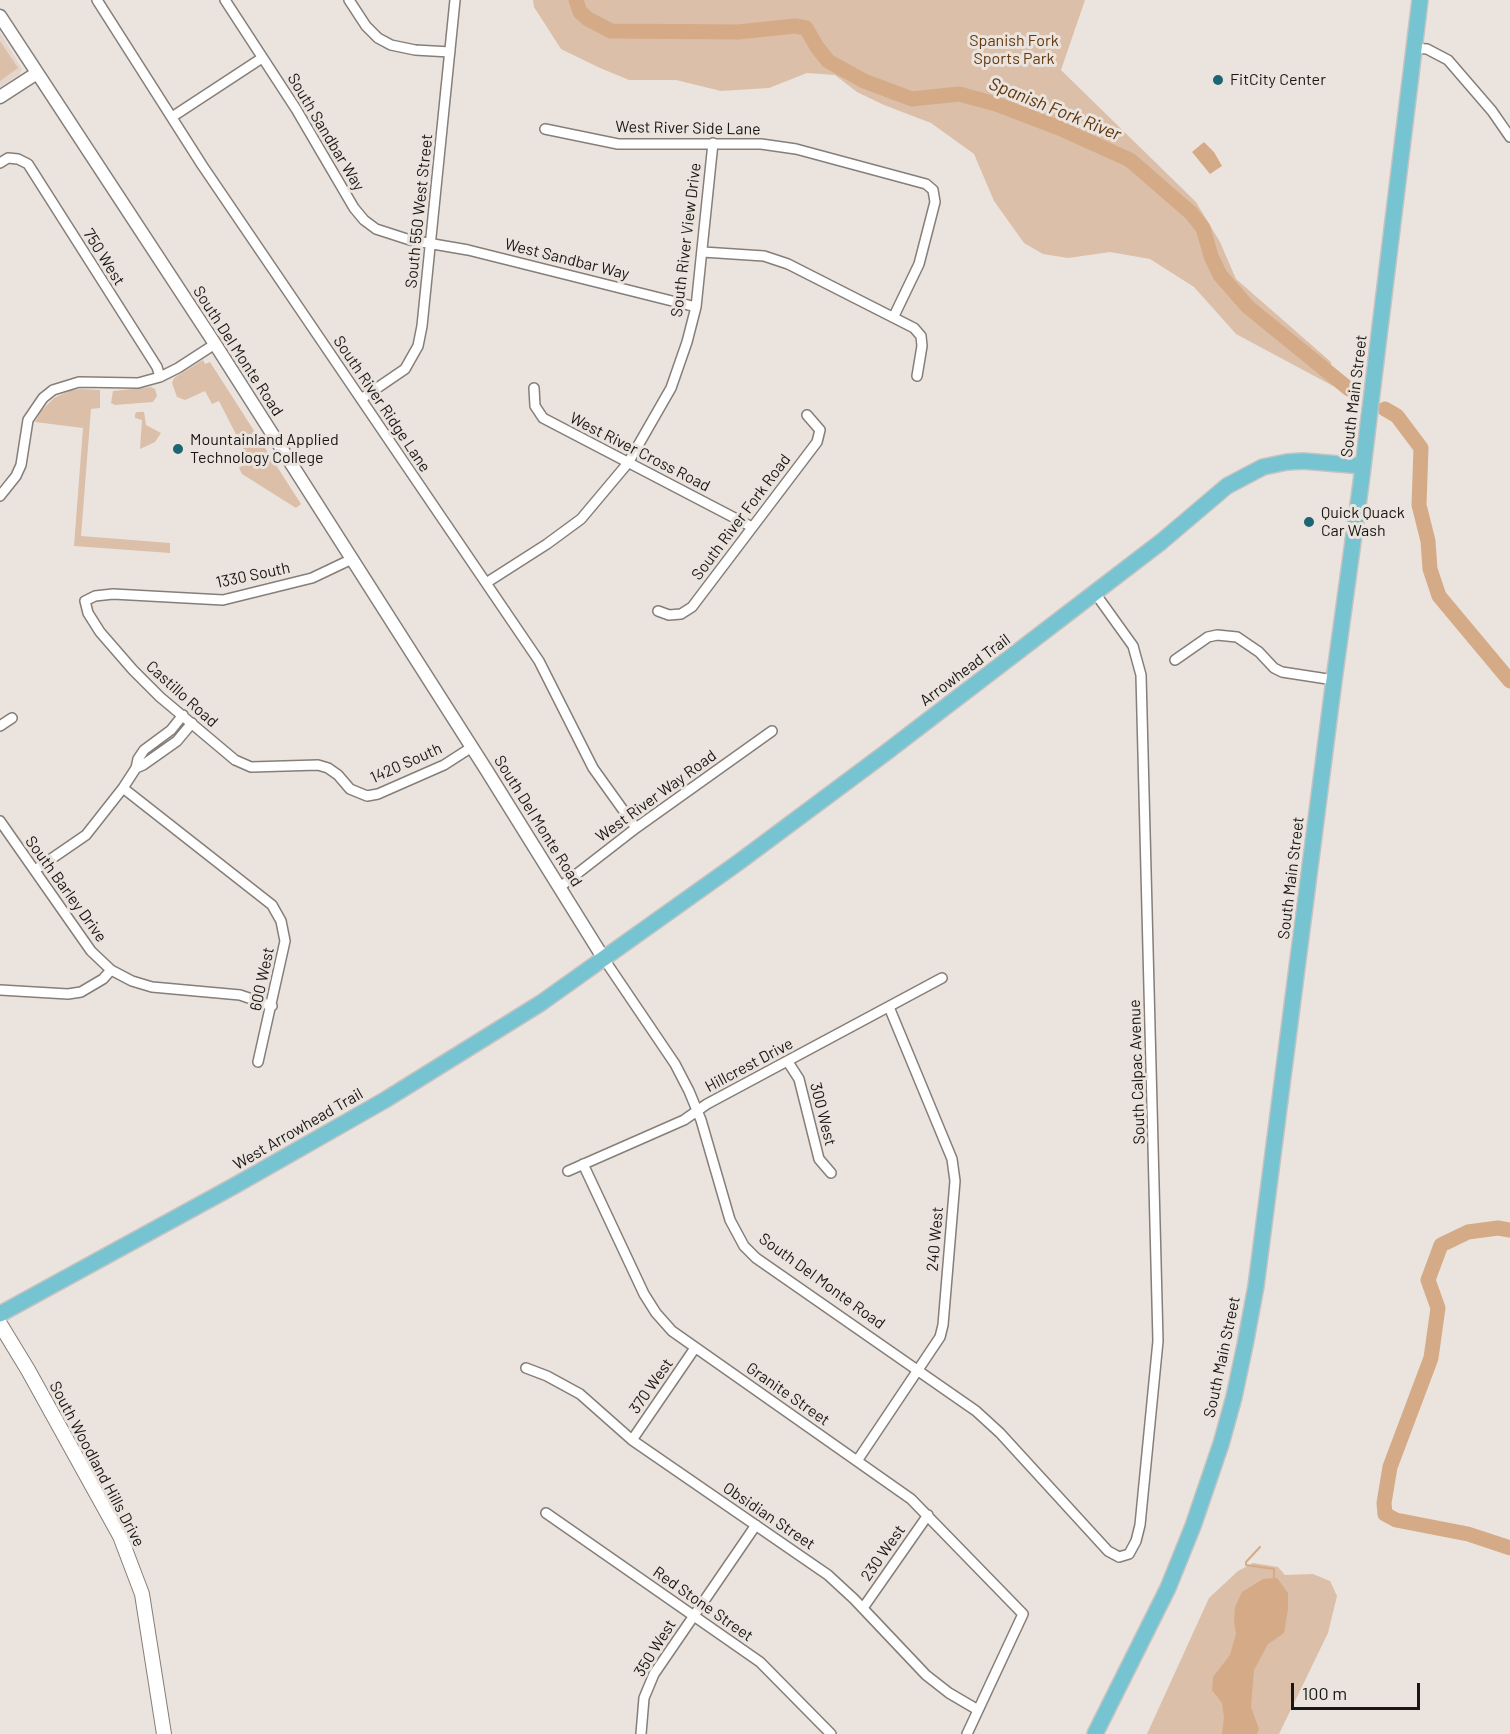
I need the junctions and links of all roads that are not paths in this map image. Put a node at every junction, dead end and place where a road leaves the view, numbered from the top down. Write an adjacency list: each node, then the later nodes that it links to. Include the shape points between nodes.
1 (97, 0): 12 (street, South River Ridge Lane)
2 (225, 0): 9 (street, South Sandbar Way)
3 (349, 0): 8 (street, via 366,26 391,45)
4 (455, 0): 8 (street, South 550 West Street)
5 (1420, 0): 7 (main road, South Main Street)
6 (0, 16): 10 (street, South Del Monte Road)
7 (1414, 48): 14 (street, via 1427,49 1448,60); 28 (main road, South Main Street)
8 (450, 52): 17 (street, South 550 West Street)
9 (262, 58): 12 (street); 17 (street, South Sandbar Way, via 364,220 393,235)
10 (37, 74): 11 (street); 21 (street, South Del Monte Road)
11 (0, 97)
12 (172, 117): 25 (street, South River Ridge Lane)
13 (545, 129): 15 (street, West River Side Lane, via 618,144)
14 (1510, 137)
15 (713, 143): 18 (street, South River View Drive); 20 (street, West River Side Lane, via 796,149 926,184 933,190 935,202 925,247)
16 (0, 164): 23 (street, 750 West, via 8,158 28,164)
17 (430, 243): 19 (street, West Sandbar Way); 25 (street, South 550 West Street, via 418,346 405,369)
18 (703, 252): 19 (street, South River View Drive); 20 (street, via 764,256 788,264)
19 (696, 307): 27 (street, South River View Drive, via 671,388)
20 (894, 316): 22 (street, via 921,336)
21 (215, 344): 23 (street); 32 (street, South Del Monte Road)
22 (917, 376)
23 (160, 377): 29 (street, via 130,383 79,382 53,390 28,420 21,465)
24 (534, 388): 27 (street, West River Cross Road, via 535,406 543,418)
25 (361, 399): 33 (street, South River Ridge Lane)
26 (807, 415): 31 (street, South River Fork Road, via 820,430 817,442)
27 (628, 463): 31 (street, West River Cross Road); 33 (street, South River View Drive, via 581,519)
28 (1363, 466): 34 (main road, Arrowhead Trail, via 1303,461 1263,467 1227,486); 38 (main road, South Main Street)
29 (3, 486): 30 (street)
30 (0, 496)
31 (752, 527): 36 (street, South River Fork Road, via 692,607 681,614)
32 (352, 559): 35 (street, 1330 South, via 312,578 223,600 113,594); 44 (street, South Del Monte Road)
33 (486, 583): 49 (street, South River Ridge Lane, via 539,661 593,768)
34 (1095, 593): 52 (main road, Arrowhead Trail); 74 (street, South Calpac Avenue, via 1133,646 1141,675 1158,1341 1140,1525 1133,1548)
35 (86, 601): 39 (street, Castillo Road, via 88,613 100,632 160,698)
36 (658, 611)
37 (1175, 660): 38 (street, via 1208,637 1237,637 1282,672)
38 (1334, 680): 82 (main road, South Main Street, via 1258,1274 1234,1397 1207,1488 1168,1588)
39 (183, 715): 41 (street, Castillo Road); 46 (street, via 171,730 144,750)
40 (12, 718): 42 (street)
41 (192, 723): 45 (street, Castillo Road, via 235,760); 46 (street, via 177,741)
42 (0, 726)
43 (772, 730): 49 (street, West River Way Road)
44 (472, 747): 45 (street, 1420 South, via 444,765 367,796 350,789 338,775 318,765); 51 (street, South Del Monte Road)
45 (251, 767)
46 (136, 768): 47 (street)
47 (123, 788): 50 (street, via 86,835); 56 (street, 600 West, via 272,905 281,921 285,941)
48 (0, 821): 50 (street, South Barley Drive)
49 (636, 828): 51 (street, West River Way Road)
50 (34, 870): 53 (street, South Barley Drive, via 92,951)
51 (560, 887): 52 (street, South Del Monte Road)
52 (604, 959): 60 (street, South Del Monte Road, via 675,1064); 64 (main road, West Arrowhead Trail, via 508,1025 385,1100)
53 (111, 970): 55 (street, via 103,980 81,992); 56 (street, via 152,987 240,995)
54 (942, 978): 57 (street, Hillcrest Drive)
55 (0, 990)
56 (272, 1006): 58 (street, 600 West)
57 (889, 1007): 59 (street, Hillcrest Drive); 68 (street, 240 West, via 952,1159 955,1175 942,1331)
58 (258, 1062)
59 (788, 1062): 60 (street, Hillcrest Drive); 63 (street, 300 West, via 798,1079 819,1159)
60 (698, 1111): 61 (street, Hillcrest Drive); 68 (street, South Del Monte Road, via 730,1220 744,1246)
61 (583, 1164): 62 (street, Hillcrest Drive); 66 (street, Granite Street, via 644,1294 663,1321)
62 (567, 1171)
63 (831, 1173)
64 (0, 1314)
65 (0, 1324): 78 (main road, South Woodland Hills Drive, via 120,1536 142,1594)
66 (696, 1348): 69 (street, 370 West); 70 (street, Granite Street)
67 (526, 1368): 69 (street, Obsidian Street, via 580,1394)
68 (919, 1370): 70 (street, 240 West); 74 (street, South Del Monte Road, via 989,1422 1108,1551)
69 (632, 1440): 73 (street, Obsidian Street)
70 (857, 1461): 72 (street, Granite Street)
71 (546, 1513): 76 (street, Red Stone Street)
72 (928, 1515): 75 (street, 230 West); 77 (street, Granite Street, via 1023,1614)
73 (756, 1526): 75 (street, Obsidian Street, via 828,1575); 76 (street, 350 West)
74 (1123, 1557)
75 (863, 1608): 77 (street, Obsidian Street, via 926,1675)
76 (693, 1616): 79 (street, 350 West, via 650,1681); 80 (street, Red Stone Street, via 765,1667)
77 (978, 1710): 81 (street)
78 (164, 1734)
79 (641, 1734)
80 (831, 1734)
81 (967, 1734)
82 (1095, 1734)

